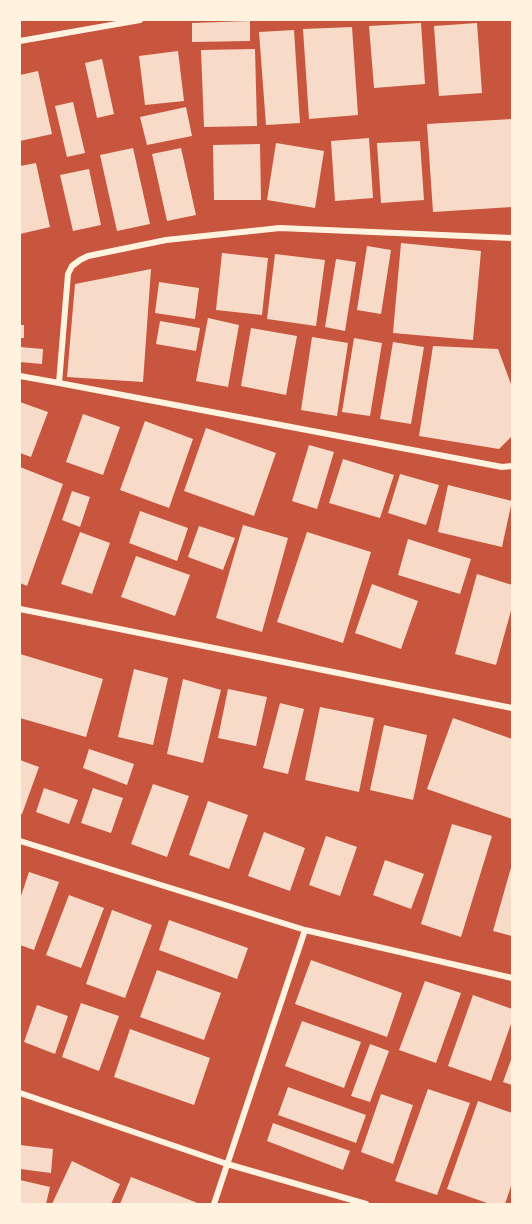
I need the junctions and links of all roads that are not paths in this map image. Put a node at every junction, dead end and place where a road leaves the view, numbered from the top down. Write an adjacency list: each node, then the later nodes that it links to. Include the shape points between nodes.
1 (140, 20): 2 (street)
2 (20, 41)
3 (513, 238): 5 (street, via 280,228 166,240 88,256 72,266 68,274)
4 (20, 376): 5 (street)
5 (59, 383): 6 (street)
6 (513, 466)
7 (20, 609): 8 (street)
8 (513, 708)
9 (20, 841): 10 (street)
10 (305, 930): 11 (street); 13 (street)
11 (513, 978)
12 (20, 1093): 13 (street)
13 (227, 1164): 14 (street); 15 (street)
14 (214, 1204)
15 (366, 1204)

